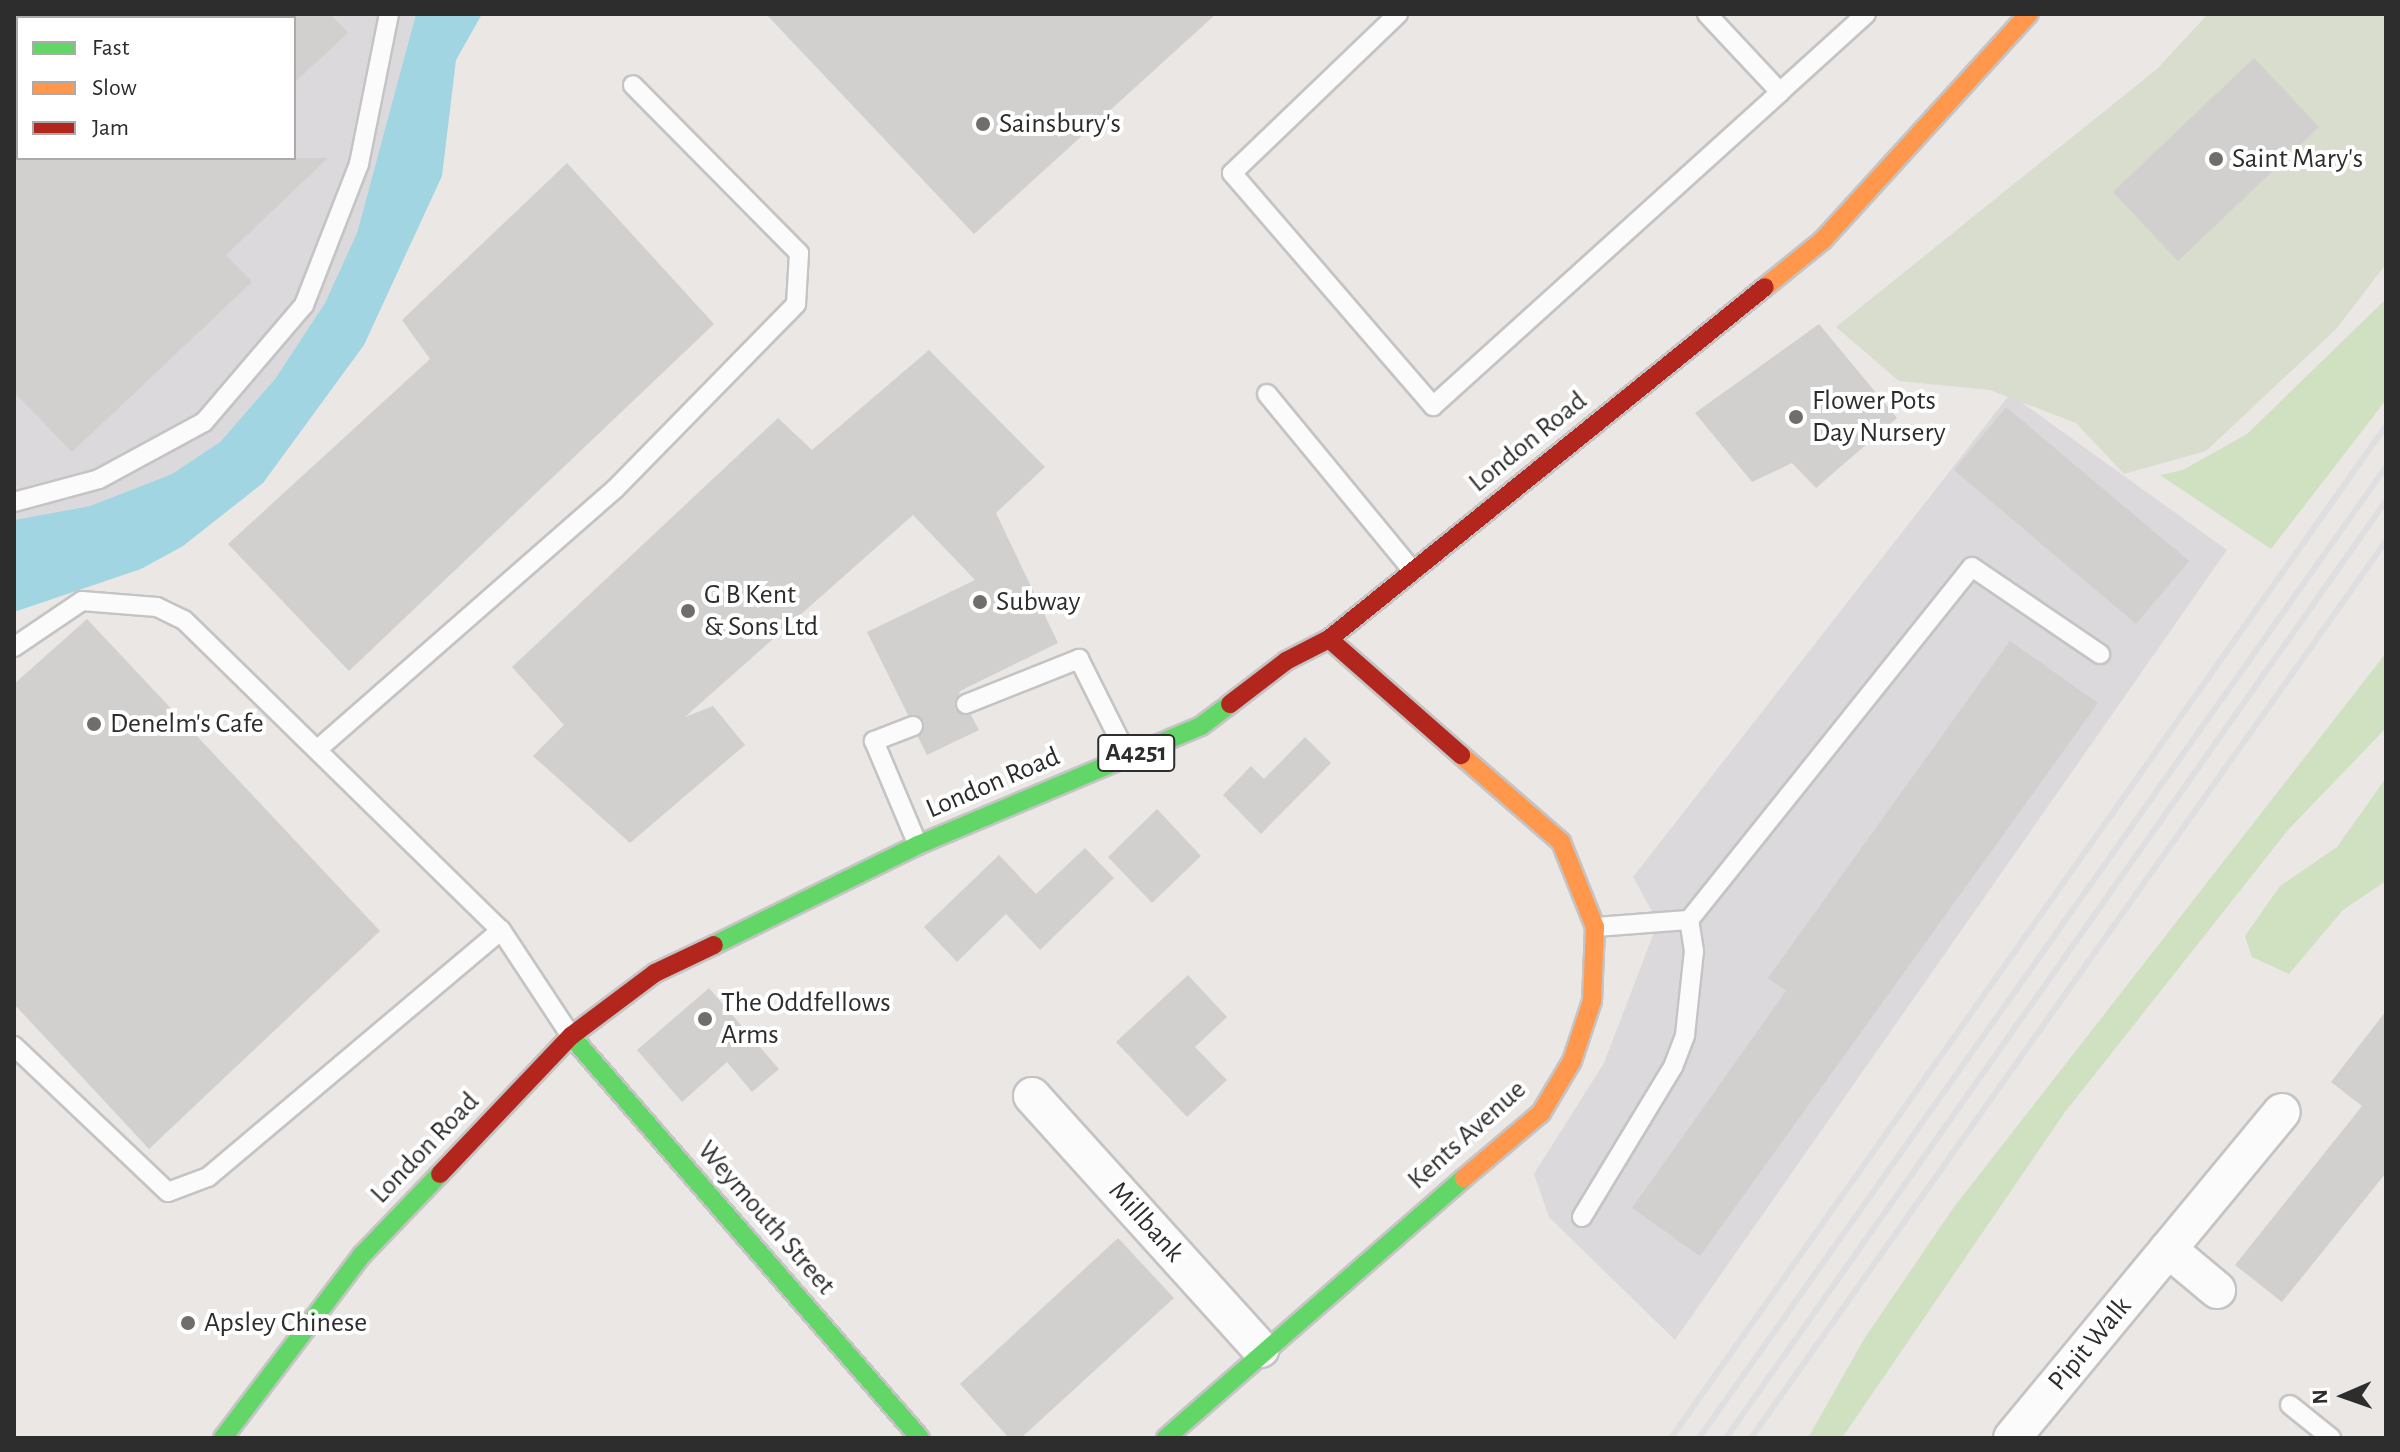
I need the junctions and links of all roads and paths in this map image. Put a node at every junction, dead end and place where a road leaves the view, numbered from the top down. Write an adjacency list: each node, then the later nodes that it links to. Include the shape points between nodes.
1 (389, 14): 9 (lane, via 359,164 304,305 204,422 99,479)
2 (1398, 14): 7 (lane, via 1232,173 1433,406)
3 (1707, 14): 7 (lane)
4 (1866, 14): 7 (lane)
5 (2029, 14): 10 (main road, London Road / A4251, via 1823,240)
6 (633, 85): 16 (lane, via 799,253 796,304 615,489)
7 (1780, 92)
8 (1267, 394): 10 (lane)
9 (14, 502)
10 (1412, 570): 11 (main road, London Road / A4251)
11 (1329, 639): 17 (main road, London Road / A4251, via 1286,661 1201,726); 20 (main road, Kents Avenue, via 1561,842)
12 (14, 647): 16 (lane, via 82,601 157,607 184,620)
13 (2100, 654): 19 (lane, via 1972,567)
14 (966, 704): 17 (lane, via 1079,659)
15 (913, 726): 18 (lane, via 874,741)
16 (318, 749): 21 (lane)
17 (1128, 757): 18 (main road, London Road / A4251)
18 (918, 845): 22 (main road, London Road / A4251, via 655,973)
19 (1689, 920): 20 (lane); 26 (lane, via 1691,981 1673,1067)
20 (1595, 927): 29 (main road, Kents Avenue, via 1592,1001 1572,1061 1541,1113)
21 (501, 930): 22 (lane); 23 (lane, via 208,1177 168,1192)
22 (571, 1036): 31 (main road, London Road / A4251, via 362,1255); 32 (main road, Weymouth Street)
23 (14, 1046)
24 (1032, 1096): 29 (street, Millbank)
25 (2282, 1112): 27 (street, Pipit Walk)
26 (1582, 1217)
27 (2168, 1249): 28 (street); 34 (street, Pipit Walk)
28 (2217, 1290)
29 (1261, 1349): 33 (main road, Kents Avenue)
30 (2290, 1405): 35 (lane)
31 (231, 1434)
32 (920, 1438)
33 (1166, 1438)
34 (2012, 1438)
35 (2331, 1438)

